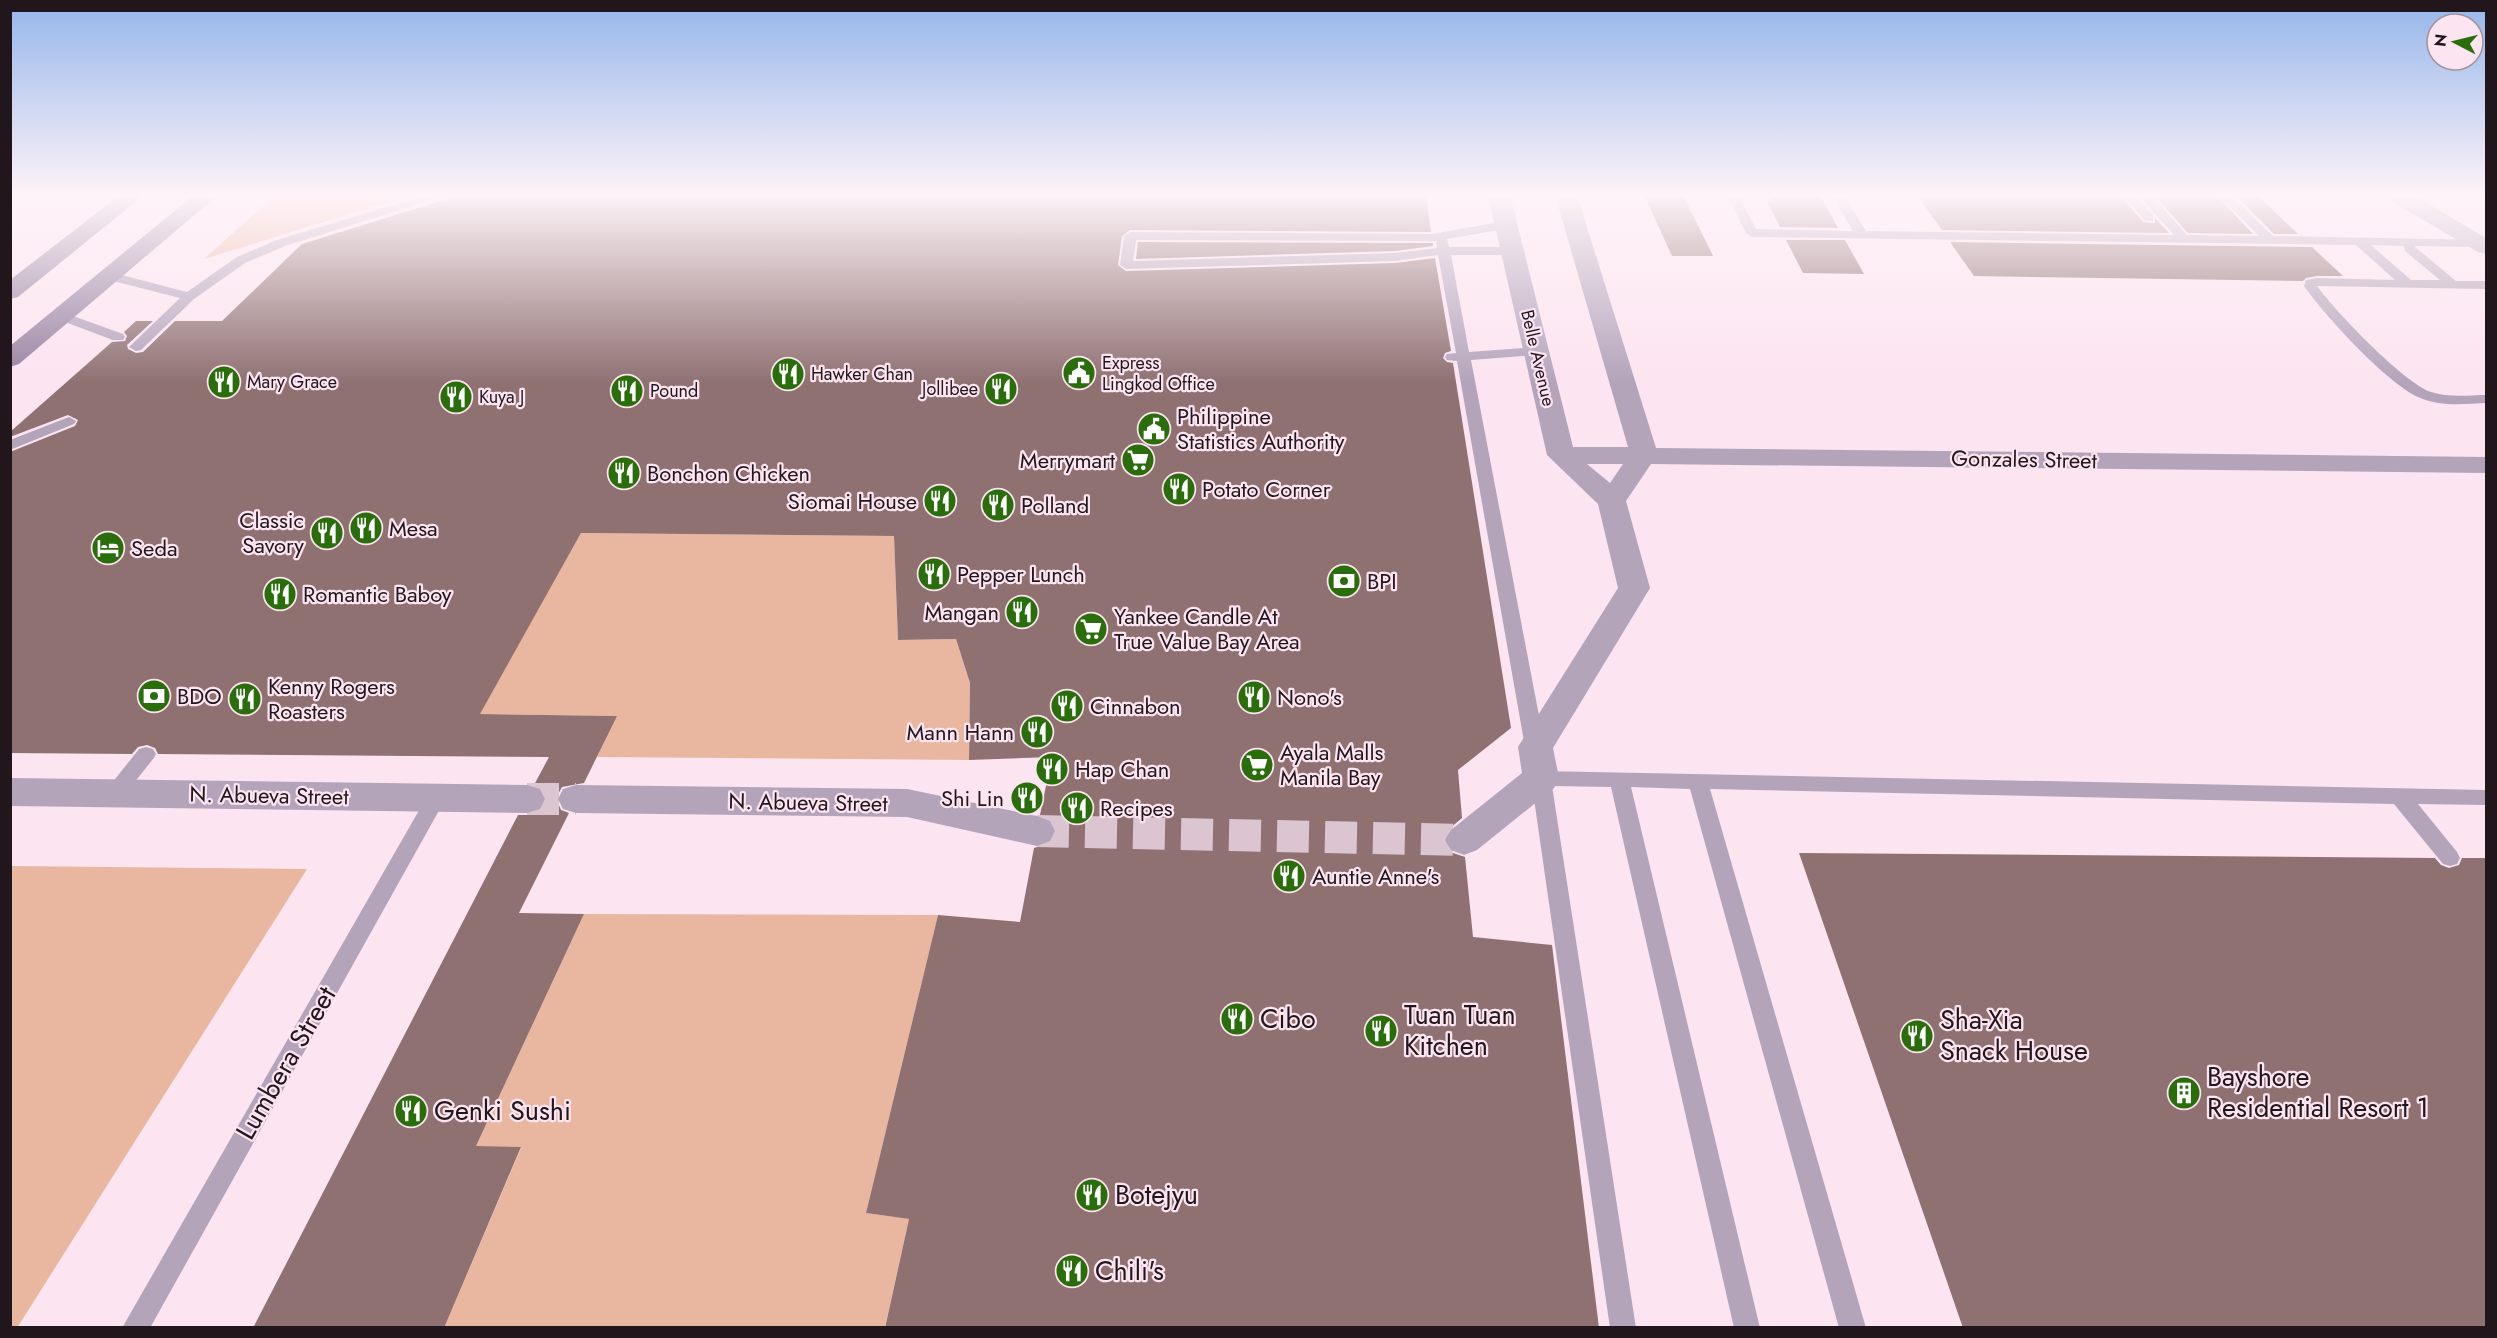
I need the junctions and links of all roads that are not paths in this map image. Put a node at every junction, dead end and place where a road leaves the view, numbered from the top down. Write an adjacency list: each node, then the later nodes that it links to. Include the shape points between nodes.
1 (54, 257): 17 (street)
2 (133, 257): 12 (street)
3 (248, 257): 18 (lane)
4 (1126, 257): 5 (lane, via 1125,265)
5 (1380, 257)
6 (1445, 257): 23 (lane)
7 (1515, 257): 22 (street, Belle Avenue)
8 (1585, 257): 28 (street)
9 (2360, 257): 13 (lane)
10 (2378, 257): 14 (lane)
11 (2420, 257): 15 (lane)
12 (111, 276): 18 (lane); 19 (street)
13 (2388, 283): 14 (lane); 25 (lane, via 2317,282 2310,286 2410,386 2434,398)
14 (2407, 283): 15 (lane)
15 (2452, 284): 16 (lane)
16 (2487, 285)
17 (10, 292)
18 (189, 296): 21 (lane)
19 (62, 316): 20 (lane); 24 (street)
20 (118, 338)
21 (135, 347)
22 (1537, 351): 23 (lane); 29 (street, Belle Avenue)
23 (1458, 357): 33 (lane)
24 (10, 358)
25 (2487, 399)
26 (69, 421): 27 (lane)
27 (10, 446)
28 (1644, 454): 29 (street, Gonzales Street); 30 (street, Gonzales Street); 31 (street)
29 (1561, 455): 31 (street)
30 (2487, 465)
31 (1612, 501): 33 (street, via 1634,588)
32 (146, 754): 37 (lane)
33 (1538, 762): 34 (lane); 44 (street); 47 (lane)
34 (1619, 779): 35 (lane); 48 (lane)
35 (1698, 781): 39 (lane); 49 (lane)
36 (10, 792): 37 (street, N. Abueva Street)
37 (115, 793): 38 (street, N. Abueva Street)
38 (436, 798): 41 (street, N. Abueva Street); 46 (lane, Lumbera Street)
39 (2401, 798): 40 (lane); 45 (lane)
40 (2487, 798)
41 (527, 799)
42 (576, 799): 43 (street, N. Abueva Street, via 908,803)
43 (1037, 831)
44 (1464, 840)
45 (2450, 858)
46 (135, 1328)
47 (1623, 1328)
48 (1747, 1328)
49 (1853, 1328)

